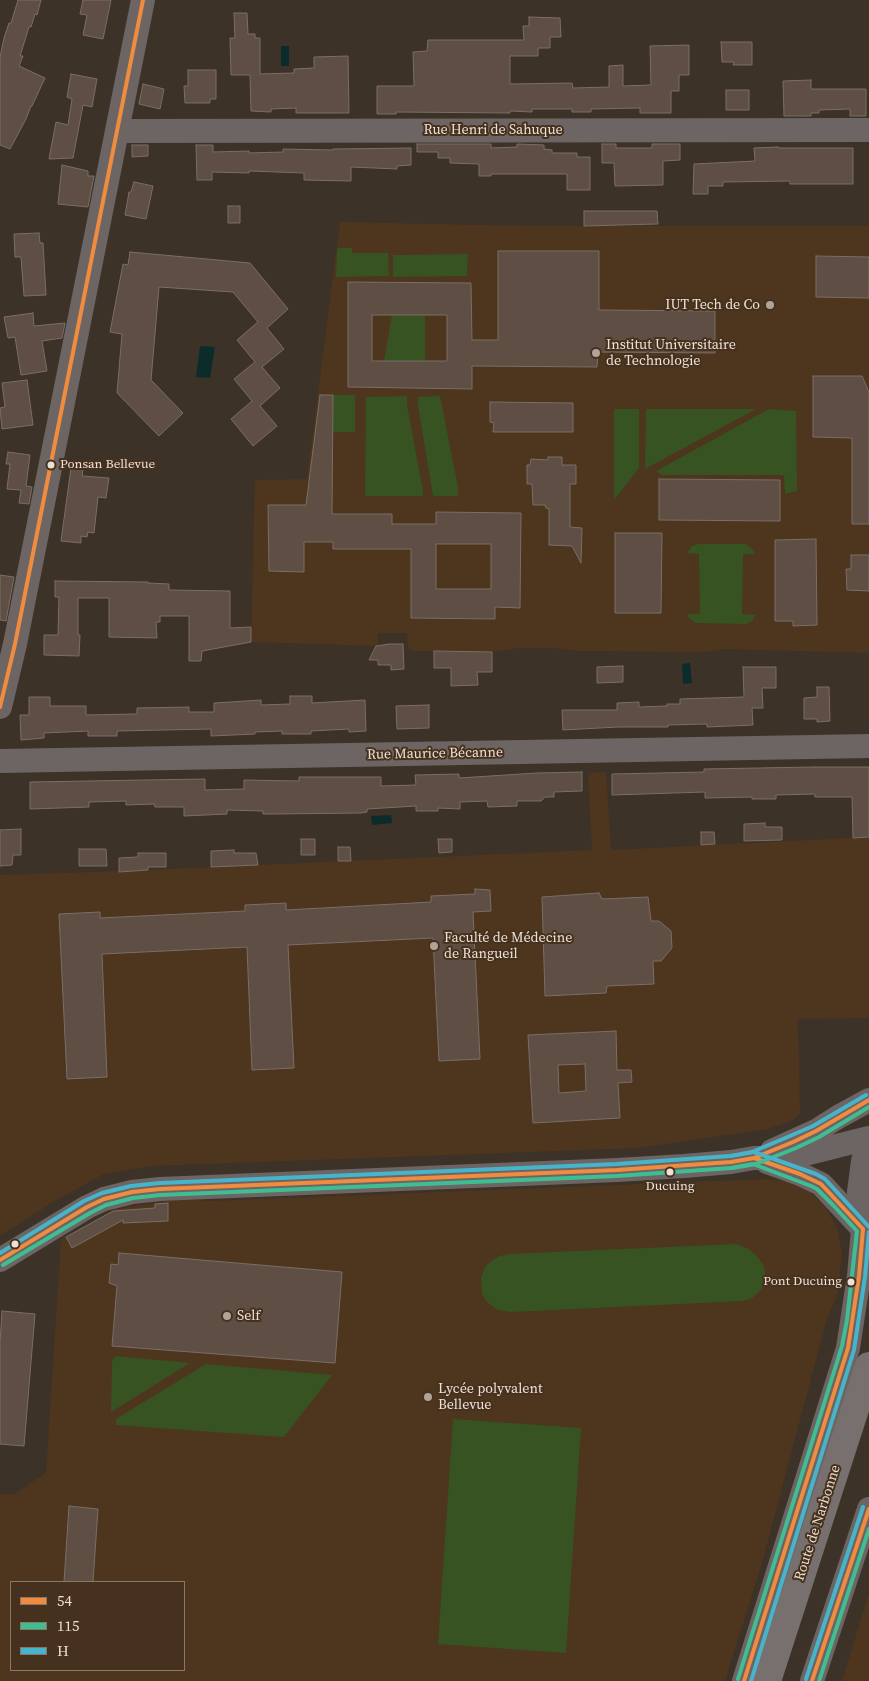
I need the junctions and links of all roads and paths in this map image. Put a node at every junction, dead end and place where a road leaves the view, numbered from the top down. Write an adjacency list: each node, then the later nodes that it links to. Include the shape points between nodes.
1 (143, 0): 3 (street)
2 (869, 130): 3 (street, Rue Henri de Sahuque)
3 (117, 131): 4 (street)
4 (0, 706)
5 (869, 746): 6 (street, Rue Maurice Bécanne)
6 (0, 761)
7 (869, 1100): 10 (street, via 816,1131)
8 (869, 1138): 10 (street, via 793,1157)
9 (869, 1142): 12 (street, Route de Narbonne, via 859,1192)
10 (754, 1158): 12 (street, via 821,1184); 13 (street, via 626,1169 160,1188 104,1199)
11 (869, 1200): 12 (street)
12 (863, 1229): 17 (street, Route de Narbonne, via 848,1348)
13 (0, 1260)
14 (869, 1366): 18 (main road, Route de Narbonne)
15 (869, 1424): 19 (main road, Route de Narbonne)
16 (869, 1509): 20 (street)
17 (744, 1681)
18 (767, 1681)
19 (783, 1681)
20 (812, 1681)

